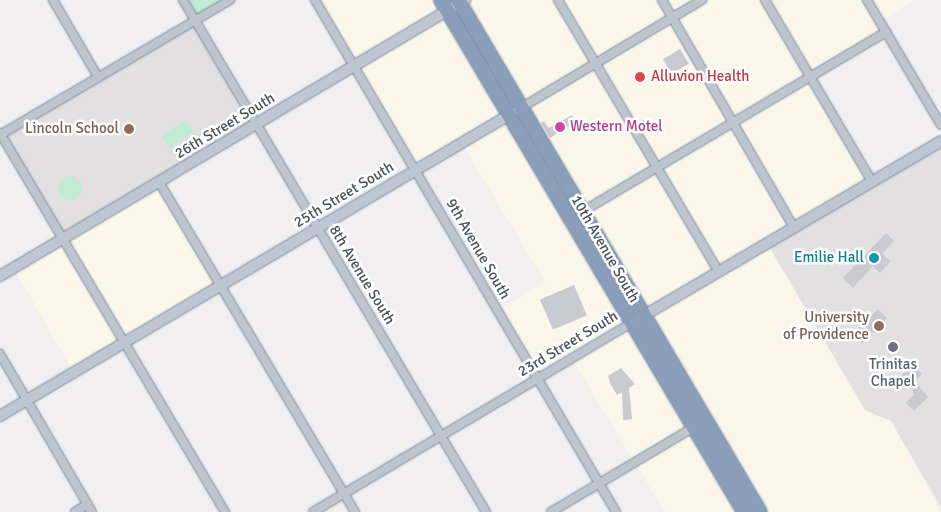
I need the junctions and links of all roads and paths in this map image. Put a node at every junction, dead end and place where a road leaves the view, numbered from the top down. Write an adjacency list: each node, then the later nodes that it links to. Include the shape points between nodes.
1 (53, 0): 17 (street)
2 (184, 0): 13 (street, 8th Avenue South)
3 (230, 0): 13 (street)
4 (315, 0): 16 (street, 9th Avenue South)
5 (558, 0): 15 (street)
6 (662, 0): 12 (street)
7 (702, 0): 12 (street, 25th Street South)
8 (765, 0): 18 (street)
9 (868, 0): 14 (street)
10 (461, 1): 11 (street, 26th Street South); 19 (highway, 10th Avenue South)
11 (444, 5): 16 (street, 26th Street South); 19 (highway, 10th Avenue South)
12 (673, 18): 15 (street, 25th Street South); 20 (street)
13 (196, 20): 17 (street); 21 (street, 8th Avenue South)
14 (886, 32): 18 (street); 22 (street)
15 (595, 63): 19 (street, 25th Street South); 25 (street)
16 (354, 67): 21 (street, 26th Street South); 26 (street, 9th Avenue South)
17 (98, 77): 23 (street)
18 (811, 77): 20 (street); 28 (street)
19 (515, 111): 26 (street, 25th Street South); 29 (highway, 10th Avenue South)
20 (734, 122): 25 (street); 31 (street)
21 (257, 124): 27 (street, 26th Street South); 30 (street, 8th Avenue South)
22 (941, 125)
23 (0, 134): 32 (street)
24 (941, 140): 28 (street, 23rd Street South)
25 (657, 168): 29 (street); 33 (street)
26 (416, 170): 30 (street, 25th Street South); 39 (street, 9th Avenue South)
27 (159, 182): 32 (street, 26th Street South); 35 (street)
28 (872, 182): 31 (street, 23rd Street South)
29 (575, 216): 36 (highway, 10th Avenue South)
30 (319, 228): 35 (street, 25th Street South); 43 (street, 8th Avenue South)
31 (794, 228): 33 (street, 23rd Street South)
32 (63, 239): 34 (street, 26th Street South); 37 (street)
33 (719, 272): 36 (street, 23rd Street South)
34 (0, 276)
35 (220, 286): 37 (street, 25th Street South); 45 (street)
36 (637, 320): 39 (street, 23rd Street South); 42 (highway, 10th Avenue South)
37 (124, 343): 40 (street, 25th Street South); 49 (street)
38 (0, 354): 40 (street)
39 (539, 379): 43 (street, 23rd Street South); 44 (street, 9th Avenue South)
40 (27, 399): 41 (street, 25th Street South); 46 (street)
41 (0, 416)
42 (699, 424): 44 (street); 55 (highway, 10th Avenue South); 56 (highway, 10th Avenue South)
43 (442, 437): 45 (street, 23rd Street South); 52 (street, 8th Avenue South)
44 (600, 484): 53 (street); 54 (street, 9th Avenue South)
45 (344, 494): 50 (street, 23rd Street South); 51 (street)
46 (88, 504): 47 (street); 48 (street)
47 (75, 512)
48 (92, 512)
49 (225, 512)
50 (313, 512)
51 (355, 512)
52 (486, 512)
53 (551, 512)
54 (616, 512)
55 (744, 512)
56 (760, 512)

